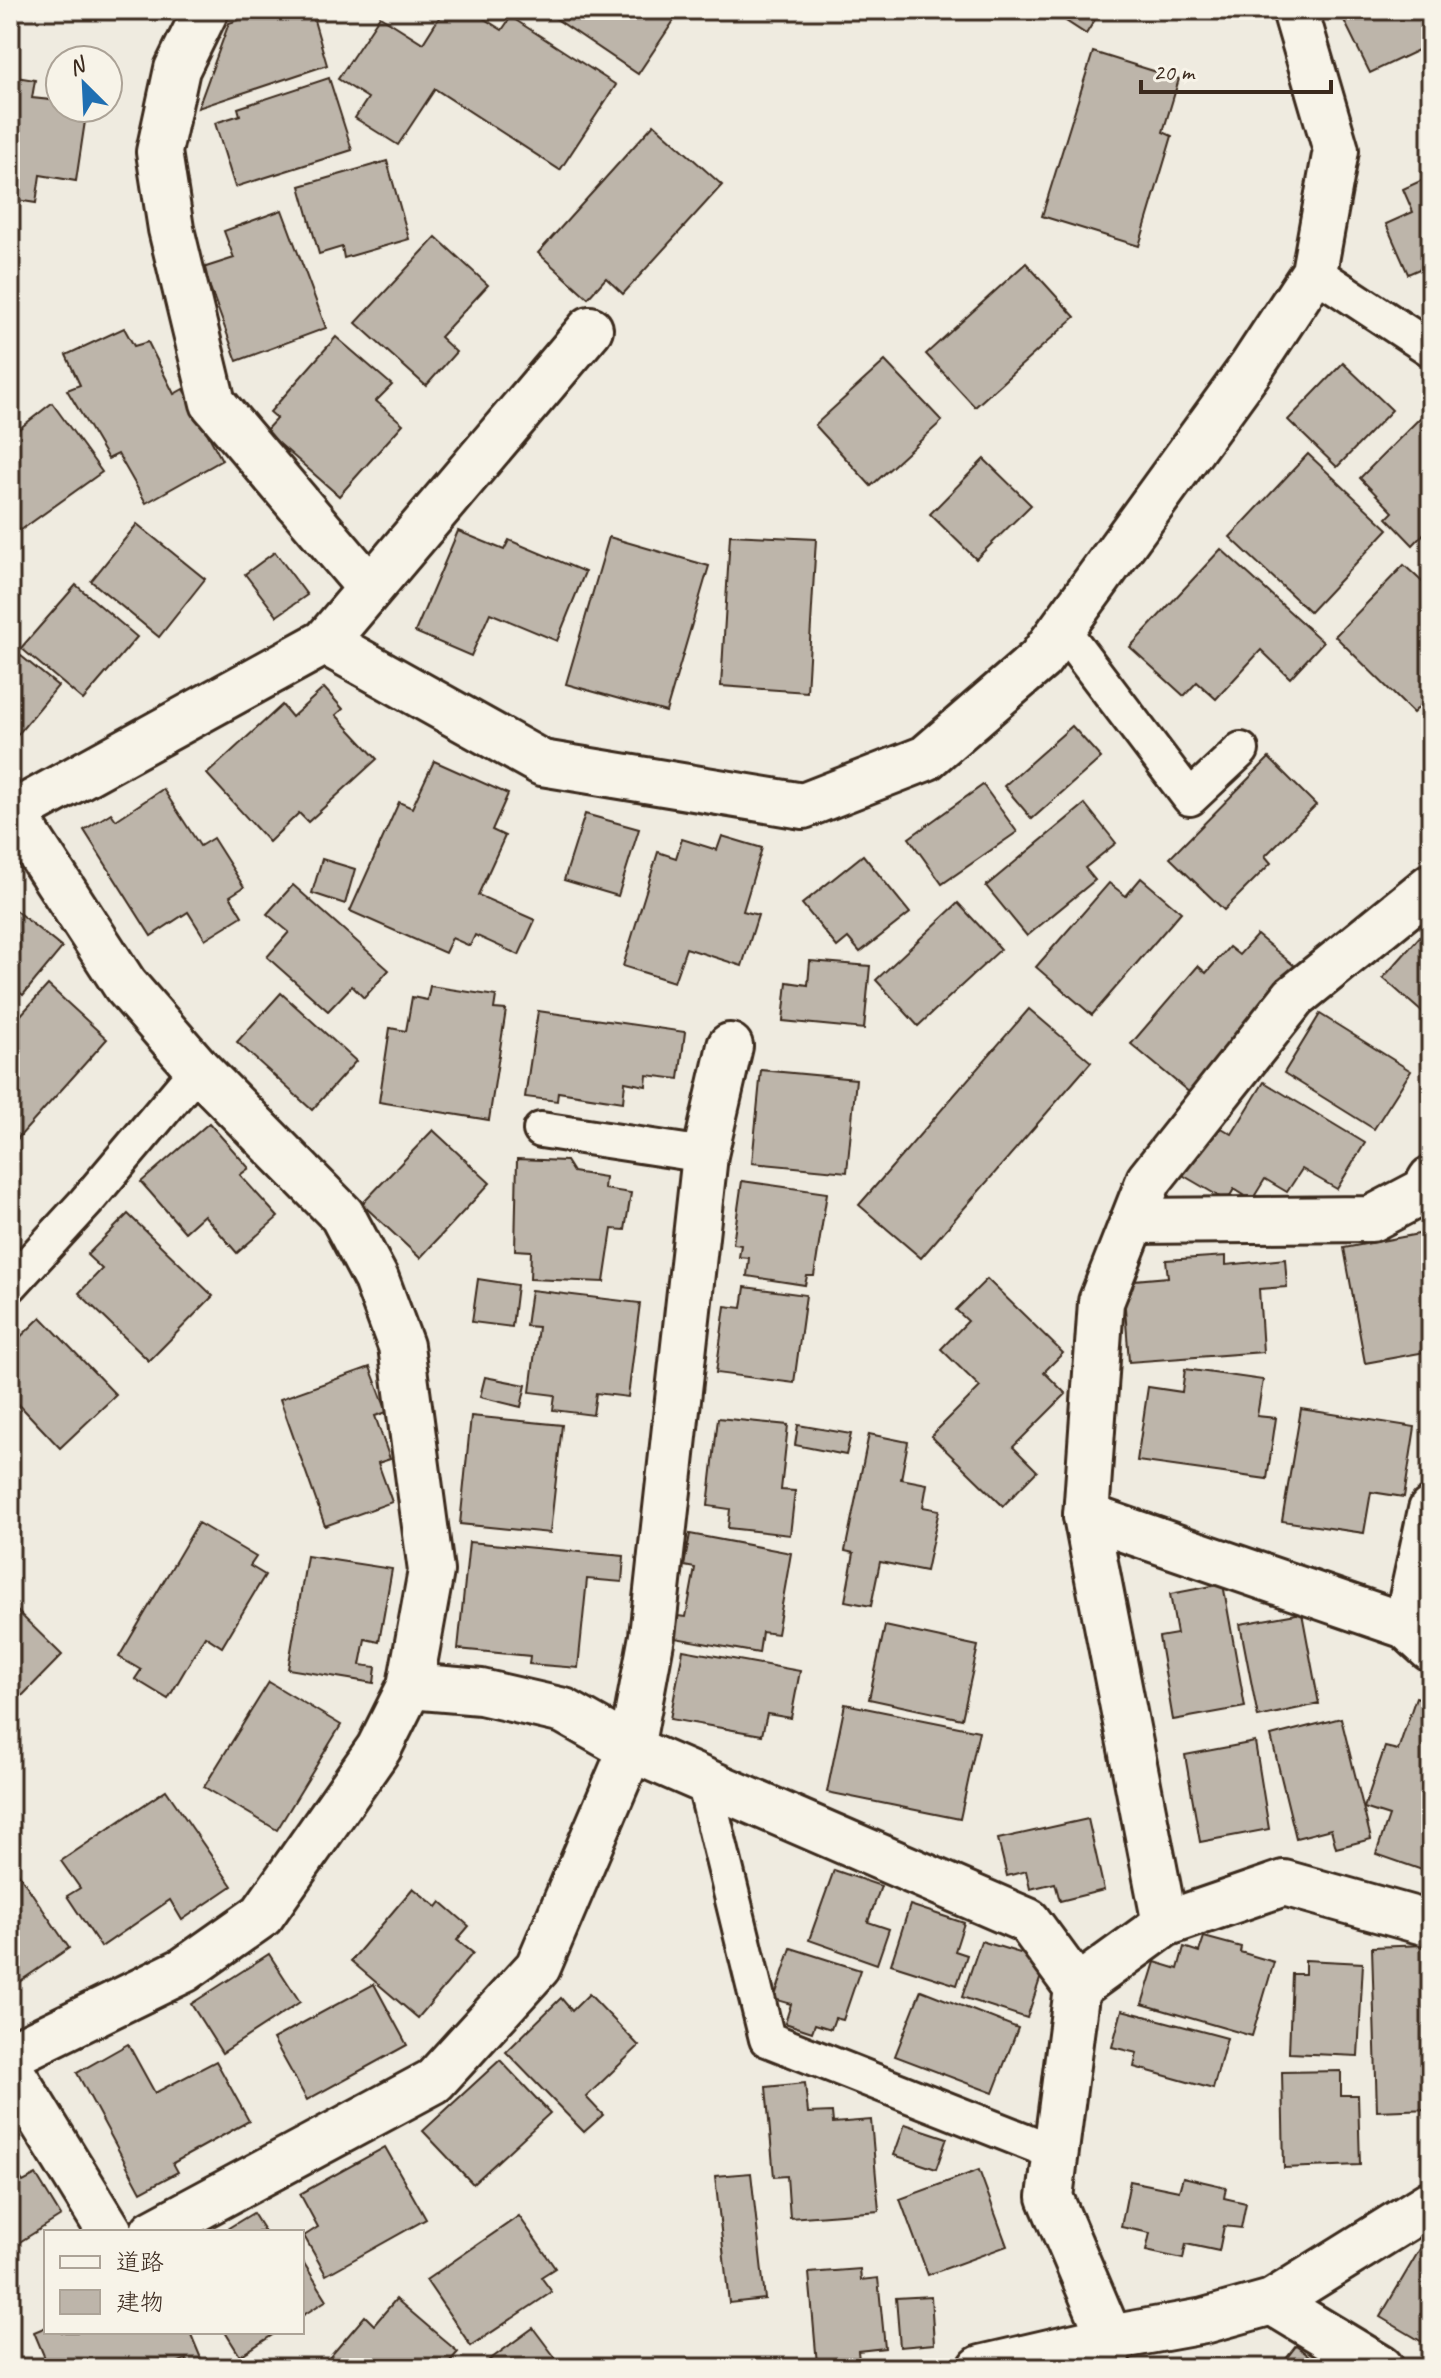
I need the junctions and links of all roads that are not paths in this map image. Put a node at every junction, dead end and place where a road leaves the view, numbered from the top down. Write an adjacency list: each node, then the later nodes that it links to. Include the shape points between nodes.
1 (206, 10): 6 (street, via 177,69 159,152 171,229 213,403)
2 (1295, 10): 3 (street, via 1336,150)
3 (1314, 272): 5 (lane); 7 (street)
4 (590, 329): 6 (street)
5 (1431, 349)
6 (369, 587): 8 (street)
7 (1062, 629): 8 (street, via 1040,659 926,758 803,806 542,763); 9 (lane, via 1190,798)
8 (325, 642): 10 (street)
9 (1241, 750)
10 (11, 812): 13 (street, via 125,985)
11 (1431, 886): 17 (street, via 1294,997 1149,1180)
12 (730, 1046): 15 (street)
13 (198, 1069): 18 (lane); 22 (street, via 342,1215 376,1279 401,1346 431,1571)
14 (541, 1130): 15 (lane)
15 (705, 1155): 23 (street, via 652,1636)
16 (1431, 1179): 17 (street, via 1424,1191 1371,1219)
17 (1133, 1221): 20 (street, via 1101,1302)
18 (10, 1285)
19 (1431, 1510): 21 (street)
20 (1086, 1516): 21 (street); 25 (street)
21 (1419, 1638)
22 (410, 1686): 23 (street, via 481,1692 564,1711); 28 (street, via 379,1748 262,1915 184,1970)
23 (631, 1749): 24 (street); 33 (street, via 538,1967 434,2081)
24 (704, 1781): 27 (street, via 1028,1921); 30 (lane, via 767,2039)
25 (1165, 1924): 26 (street, via 1284,1883); 27 (street)
26 (1431, 1924)
27 (1077, 1988): 30 (street)
28 (10, 2055)
29 (10, 2069): 32 (street)
30 (1056, 2153): 35 (street, via 1050,2197)
31 (1431, 2203): 34 (street)
32 (109, 2230)
33 (157, 2230)
34 (1272, 2302): 35 (street); 37 (street)
35 (1107, 2353): 36 (street)
36 (981, 2368)
37 (1381, 2368)

